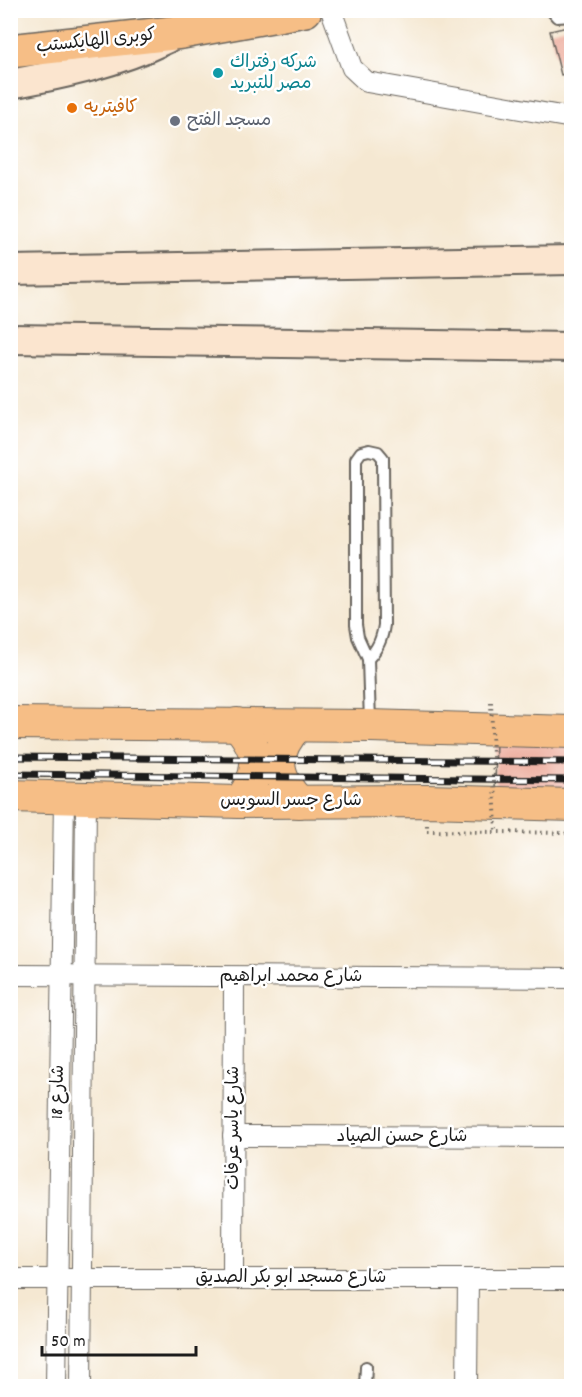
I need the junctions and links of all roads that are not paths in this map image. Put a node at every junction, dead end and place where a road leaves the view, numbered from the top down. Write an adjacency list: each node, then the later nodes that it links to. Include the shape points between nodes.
1 (305, 10): 5 (highway, كوبرى الهايكستب)
2 (331, 10): 8 (street, via 352,68 368,82)
3 (551, 10): 4 (lane, via 557,17)
4 (572, 16)
5 (182, 32): 6 (highway, كوبرى الهايكستب); 7 (main road, via 105,64)
6 (10, 51)
7 (10, 84)
8 (572, 118)
9 (572, 260): 10 (main road)
10 (10, 270)
11 (10, 339): 12 (main road)
12 (572, 347)
13 (368, 658): 13 (lane, via 377,649 384,625 383,459 378,452 369,450 356,459 356,625); 17 (lane)
14 (10, 723): 15 (main road)
15 (237, 724): 16 (main road); 21 (main road, via 256,754 256,772 250,788)
16 (297, 726): 17 (main road); 22 (main road, via 285,739 279,756 287,790)
17 (370, 726): 18 (main road)
18 (572, 732)
19 (10, 796): 20 (main road, شارع جسر السويس)
20 (75, 797): 21 (main road, شارع جسر السويس); 25 (street, شارع 18); 26 (street, شارع 18)
21 (238, 802): 22 (main road, شارع جسر السويس)
22 (299, 802): 23 (main road, شارع جسر السويس, via 428,801)
23 (569, 819)
24 (10, 975): 25 (street, شارع محمد ابراهيم)
25 (60, 975): 26 (street, شارع محمد ابراهيم); 31 (street, شارع 18)
26 (84, 975): 27 (street, شارع محمد ابراهيم); 32 (street, شارع 18)
27 (234, 977): 28 (street, شارع محمد ابراهيم); 29 (street, شارع ياسر عرفات)
28 (572, 978)
29 (234, 1136): 30 (street, شارع حسن الصياد); 33 (street, شارع ياسر عرفات)
30 (572, 1137)
31 (56, 1278): 32 (street, شارع مسجد ابو بكر الصديق); 34 (street, شارع مسجد ابو بكر الصديق); 38 (street, شارع 18)
32 (82, 1278): 33 (street, شارع مسجد ابو بكر الصديق); 39 (street, شارع 18)
33 (233, 1278): 35 (street, شارع مسجد ابو بكر الصديق)
34 (10, 1279)
35 (468, 1279): 36 (street, شارع مسجد ابو بكر الصديق); 41 (street)
36 (572, 1279)
37 (366, 1367): 40 (lane)
38 (56, 1386)
39 (81, 1386)
40 (365, 1386)
41 (467, 1386)

